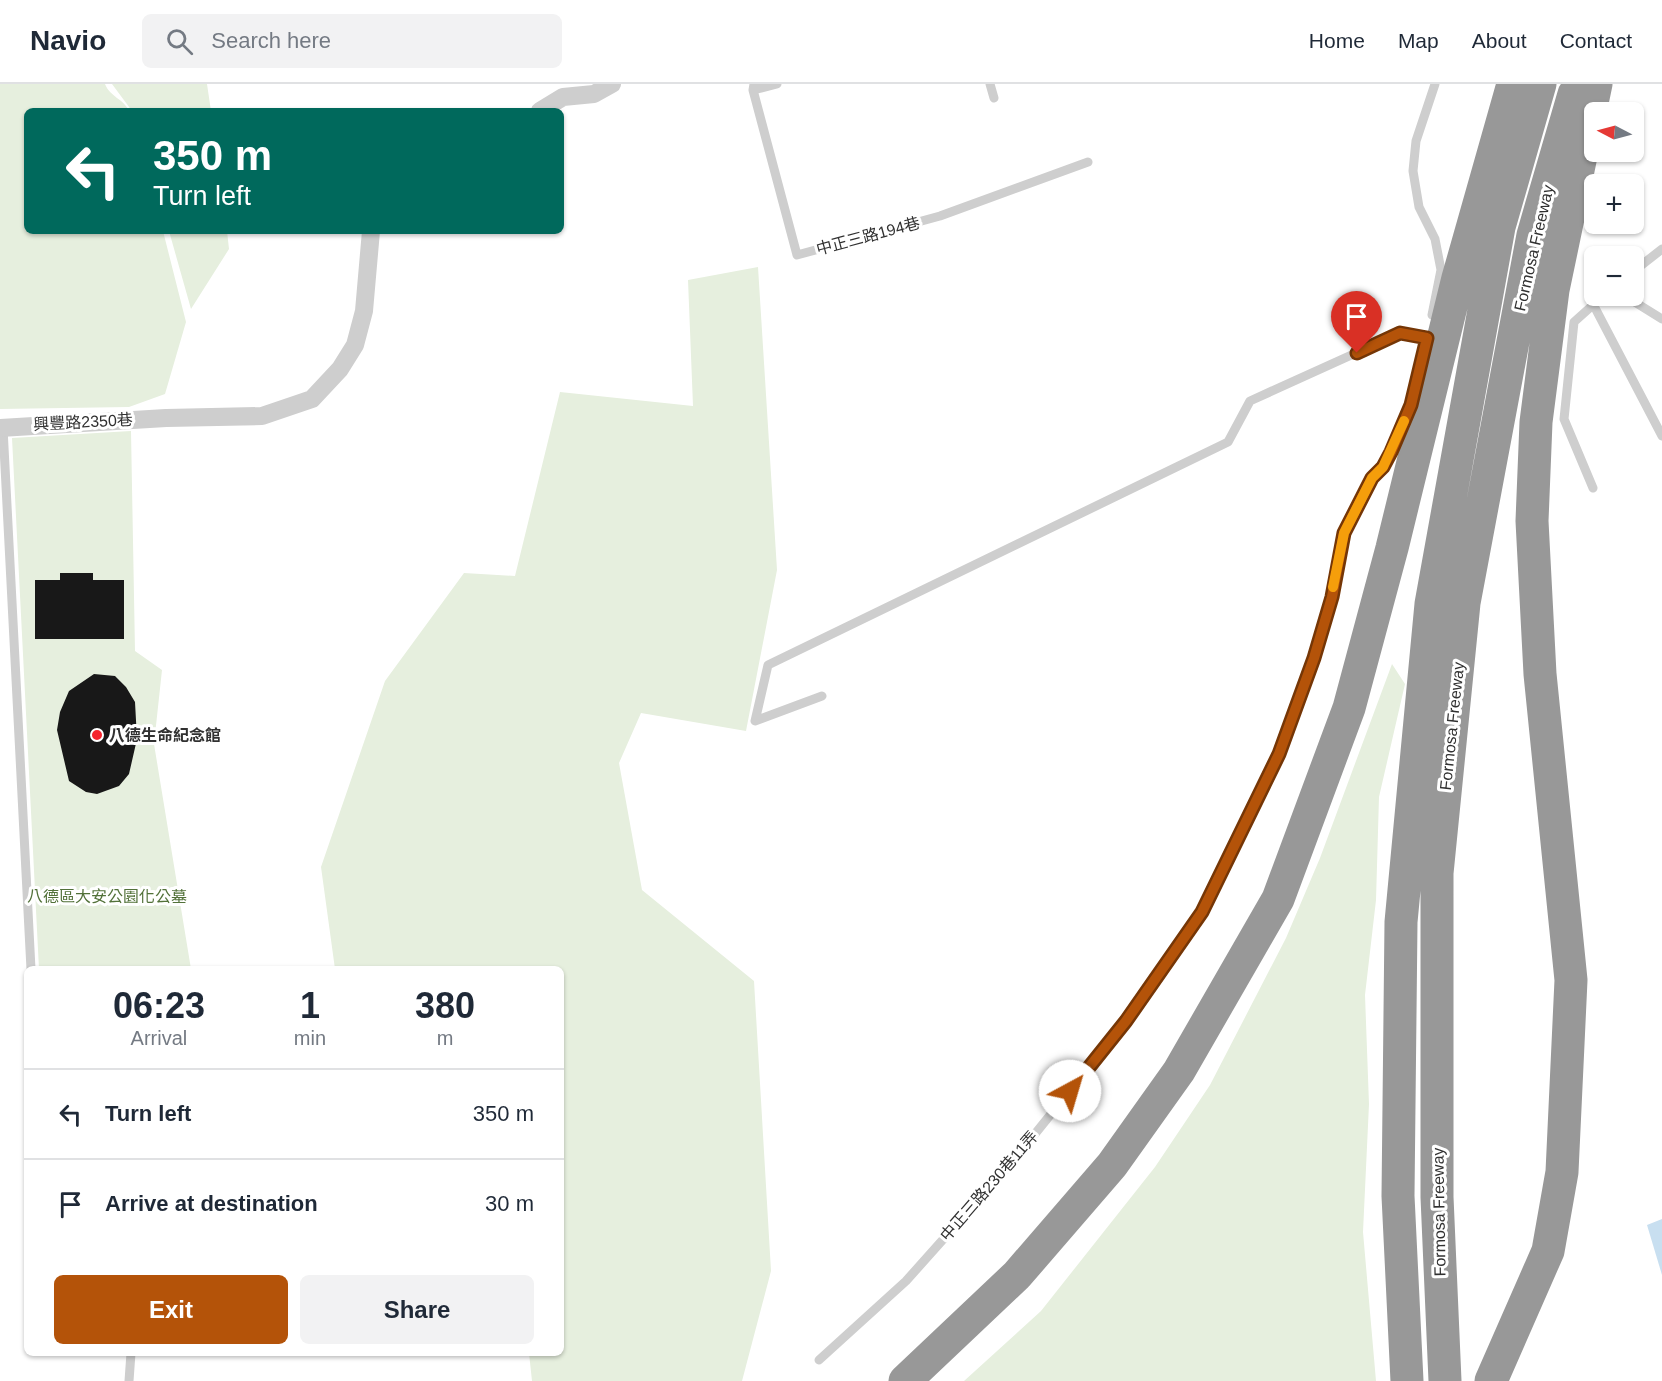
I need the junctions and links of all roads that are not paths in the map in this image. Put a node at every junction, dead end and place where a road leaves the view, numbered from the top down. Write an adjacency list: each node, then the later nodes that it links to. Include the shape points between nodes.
1 (612, 84): 11 (street, via 594,94 563,97)
2 (777, 84): 9 (lane, 中正三路194巷)
3 (990, 84): 10 (lane)
4 (1435, 84): 20 (lane, via 1416,141 1413,171 1419,207 1436,239 1441,270)
5 (1513, 84): 31 (highway, via 1458,278 1349,708 1278,899 1179,1071 1112,1165 1017,1275)
6 (1540, 84): 32 (highway, Formosa Freeway, via 1499,227 1431,604 1401,922 1398,1196)
7 (1577, 84): 33 (highway, Formosa Freeway, via 1533,235 1464,603 1437,873 1437,1197)
8 (1596, 84): 34 (highway, via 1553,290 1536,422 1532,521 1539,662 1571,980 1562,1172 1548,1251)
9 (753, 87): 12 (lane, 中正三路194巷, via 797,255 940,216)
10 (994, 98)
11 (545, 108)
12 (1088, 162)
13 (371, 234): 23 (street, 興豐路2350巷, via 364,310 355,345 340,369 312,399 262,416)
14 (1662, 249): 15 (lane)
15 (1644, 263)
16 (1591, 306): 25 (lane, via 1574,322 1564,419)
17 (1594, 306): 24 (lane)
18 (1640, 306): 19 (lane)
19 (1662, 320)
20 (1427, 338): 21 (lane); 26 (lane, via 1400,333 1250,401 1228,442 768,665 755,721)
21 (1424, 350)
22 (1413, 393): 29 (lane, 中正三路230巷11弄, via 1391,452 1372,478 1344,533 1329,607 1279,754 1202,912 1126,1021 1014,1160 906,1281)
23 (1, 428): 27 (lane)
24 (1662, 436)
25 (1593, 488)
26 (822, 696)
27 (31, 966)
28 (131, 1356): 30 (lane)
29 (819, 1360)
30 (129, 1381)
31 (905, 1381)
32 (1407, 1381)
33 (1445, 1381)
34 (1491, 1381)

